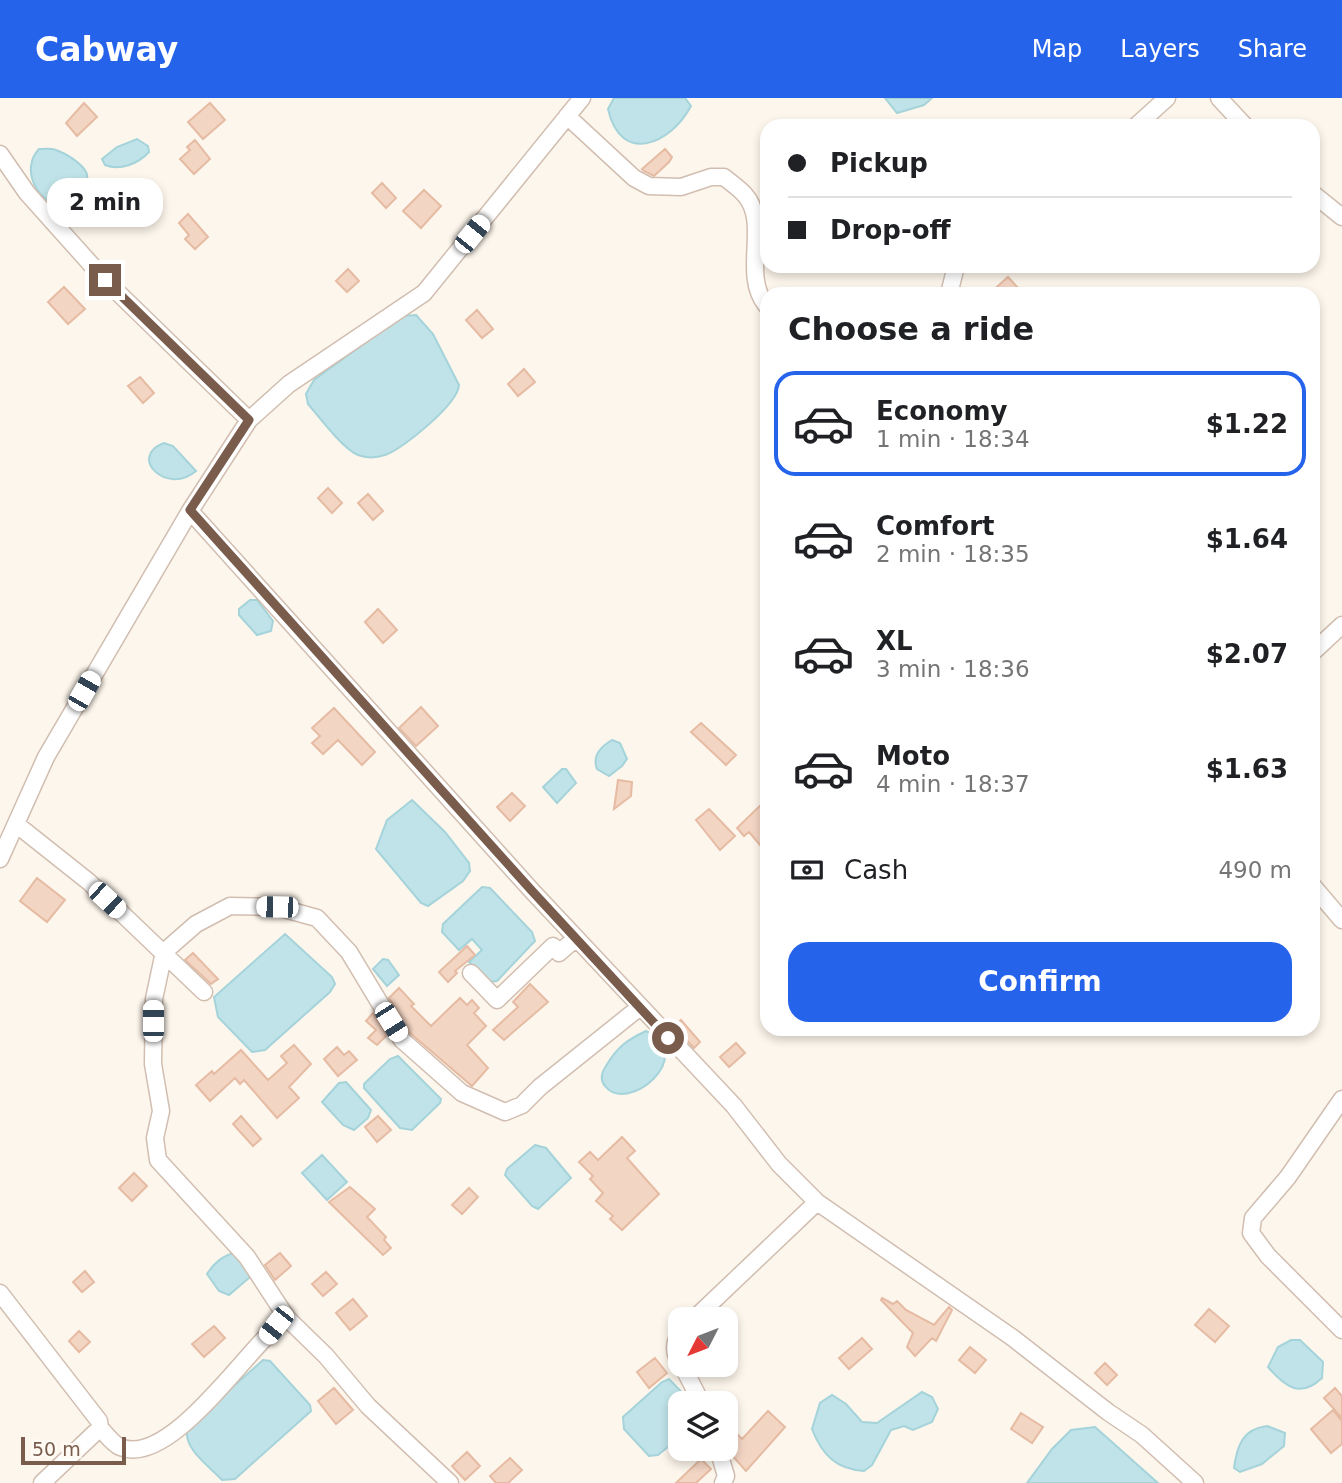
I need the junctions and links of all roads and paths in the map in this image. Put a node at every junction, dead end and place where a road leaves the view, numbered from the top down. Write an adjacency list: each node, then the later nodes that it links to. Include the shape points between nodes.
1 (582, 98): 4 (street)
2 (1167, 98): 5 (street)
3 (1219, 98): 6 (street)
4 (567, 116): 10 (street, via 634,178 649,186 681,187 724,177 747,196 755,221 754,275); 11 (street, via 424,293 289,384)
5 (1144, 119)
6 (1238, 119)
7 (0, 154): 11 (street, via 27,193 105,280)
8 (1320, 199): 9 (street)
9 (1342, 217)
10 (760, 298)
11 (249, 420): 12 (street)
12 (190, 510): 15 (street, via 46,757); 19 (street)
13 (1342, 625): 14 (street)
14 (1320, 646)
15 (16, 824): 16 (street); 20 (street, via 89,882)
16 (0, 859)
17 (1320, 894): 18 (street)
18 (1342, 920)
19 (576, 938): 21 (street, via 559,953 553,946 497,1000); 23 (street)
20 (163, 952): 22 (street); 23 (street, via 196,924 230,906 277,907 317,918 349,952 402,1040 461,1093 505,1112 522,1105); 28 (street, via 153,999 153,1065 161,1111 155,1138 158,1160 247,1257)
21 (471, 973)
22 (204, 992)
23 (640, 1007): 25 (street)
24 (1342, 1099): 29 (street, via 1254,1218 1251,1233)
25 (817, 1202): 27 (street); 35 (street, via 1013,1338 1142,1436)
26 (0, 1293): 30 (street)
27 (707, 1307)
28 (287, 1318): 30 (street, via 196,1414 155,1443 120,1447); 33 (street, via 368,1406)
29 (1342, 1329)
30 (100, 1429): 32 (street)
31 (722, 1461): 34 (street)
32 (42, 1483)
33 (450, 1483)
34 (723, 1483)
35 (1195, 1483)

